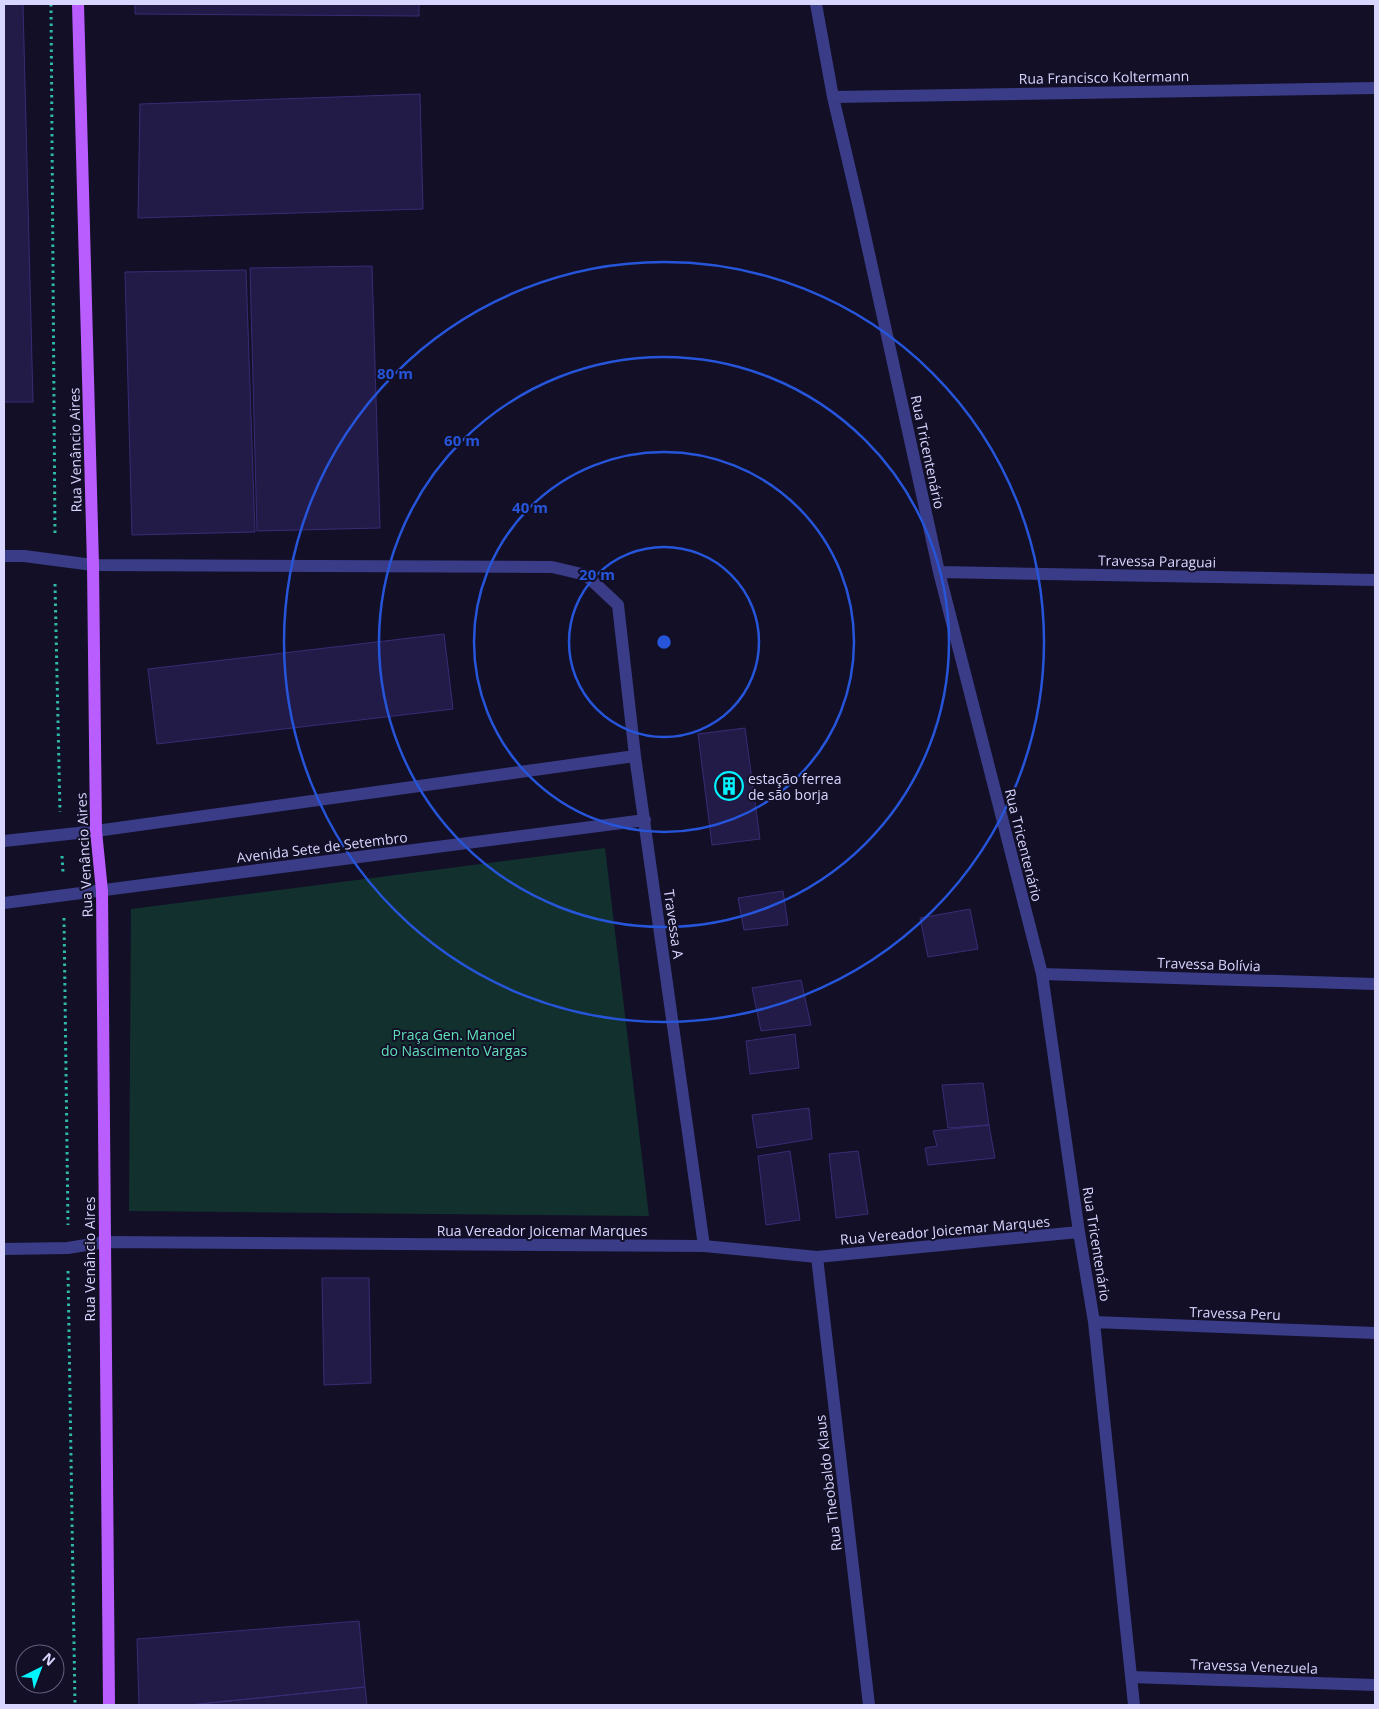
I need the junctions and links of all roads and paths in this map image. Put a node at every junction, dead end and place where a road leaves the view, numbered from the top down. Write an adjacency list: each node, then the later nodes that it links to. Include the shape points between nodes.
1 (78, 4): 6 (main road, Rua Venâncio Aires)
2 (816, 4): 4 (street, Rua Tricentenário)
3 (1375, 88): 4 (street, Rua Francisco Koltermann)
4 (833, 97): 7 (street, Rua Tricentenário)
5 (4, 556): 6 (street)
6 (93, 565): 9 (street, Travessa A, via 552,567 586,575 618,605); 11 (main road, Rua Venâncio Aires)
7 (939, 572): 8 (street, Travessa Paraguai); 15 (street, Rua Tricentenário)
8 (1375, 580)
9 (635, 756): 10 (street, Travessa A); 11 (street)
10 (645, 820): 13 (street, Avenida Sete de Setembro); 19 (street, Travessa A)
11 (96, 831): 12 (street); 13 (main road, Rua Venâncio Aires)
12 (4, 841)
13 (102, 891): 14 (street, Avenida Sete de Setembro); 18 (main road, Rua Venâncio Aires)
14 (4, 903)
15 (1042, 974): 16 (street, Travessa Bolívia); 17 (street, Rua Tricentenário)
16 (1375, 984)
17 (1079, 1232): 21 (street, Rua Vereador Joicemar Marques); 22 (street, Rua Tricentenário)
18 (104, 1242): 19 (street, Rua Vereador Joicemar Marques); 20 (street, Rua Vereador Joicemar Marques, via 68,1248); 26 (main road, Rua Venâncio Aires)
19 (704, 1246): 21 (street, Rua Vereador Joicemar Marques)
20 (4, 1248)
21 (817, 1257): 27 (street, Rua Theobaldo Klaus)
22 (1094, 1322): 23 (street, Travessa Peru); 24 (street, Rua Tricentenário)
23 (1375, 1333)
24 (1131, 1677): 25 (street, Travessa Venezuela); 28 (street, Rua Tricentenário)
25 (1375, 1685)
26 (108, 1705)
27 (870, 1705)
28 (1134, 1705)

